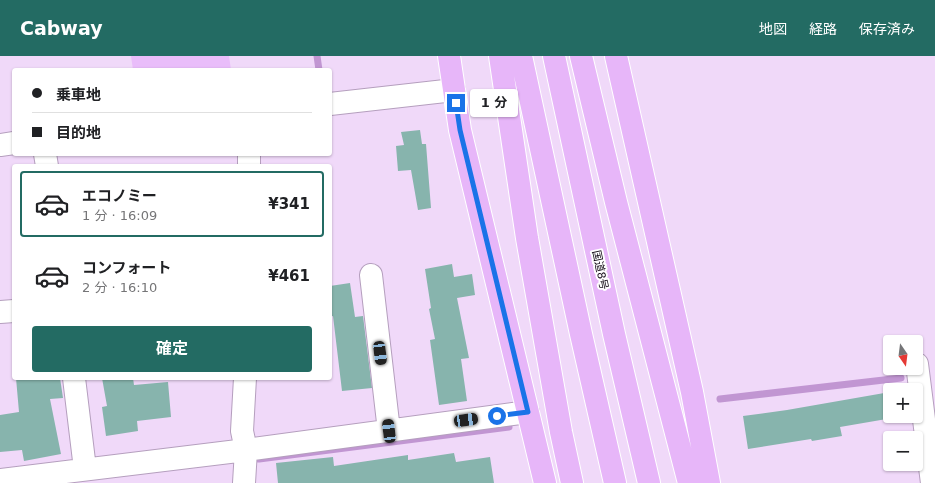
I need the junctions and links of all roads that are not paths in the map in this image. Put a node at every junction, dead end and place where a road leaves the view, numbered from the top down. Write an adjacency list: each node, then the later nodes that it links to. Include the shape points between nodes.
1 (450, 56): 7 (highway)
2 (500, 56): 24 (highway, via 527,238)
3 (521, 56): 25 (highway)
4 (554, 56): 26 (highway, 国道8号)
5 (581, 56): 27 (highway)
6 (616, 56): 28 (highway)
7 (454, 90): 8 (street); 17 (highway, via 460,130)
8 (332, 104)
9 (12, 143): 10 (street)
10 (0, 145)
11 (371, 275): 18 (street)
12 (12, 310): 13 (street)
13 (0, 312)
14 (918, 375): 29 (street)
15 (74, 380): 20 (street)
16 (245, 380): 19 (street, via 242,431)
17 (528, 412): 18 (street); 23 (highway)
18 (389, 431): 19 (street)
19 (246, 450): 20 (street); 22 (street)
20 (85, 470): 21 (street)
21 (0, 480)
22 (244, 483)
23 (545, 483)
24 (572, 483)
25 (615, 483)
26 (649, 483)
27 (689, 483)
28 (710, 483)
29 (932, 483)

